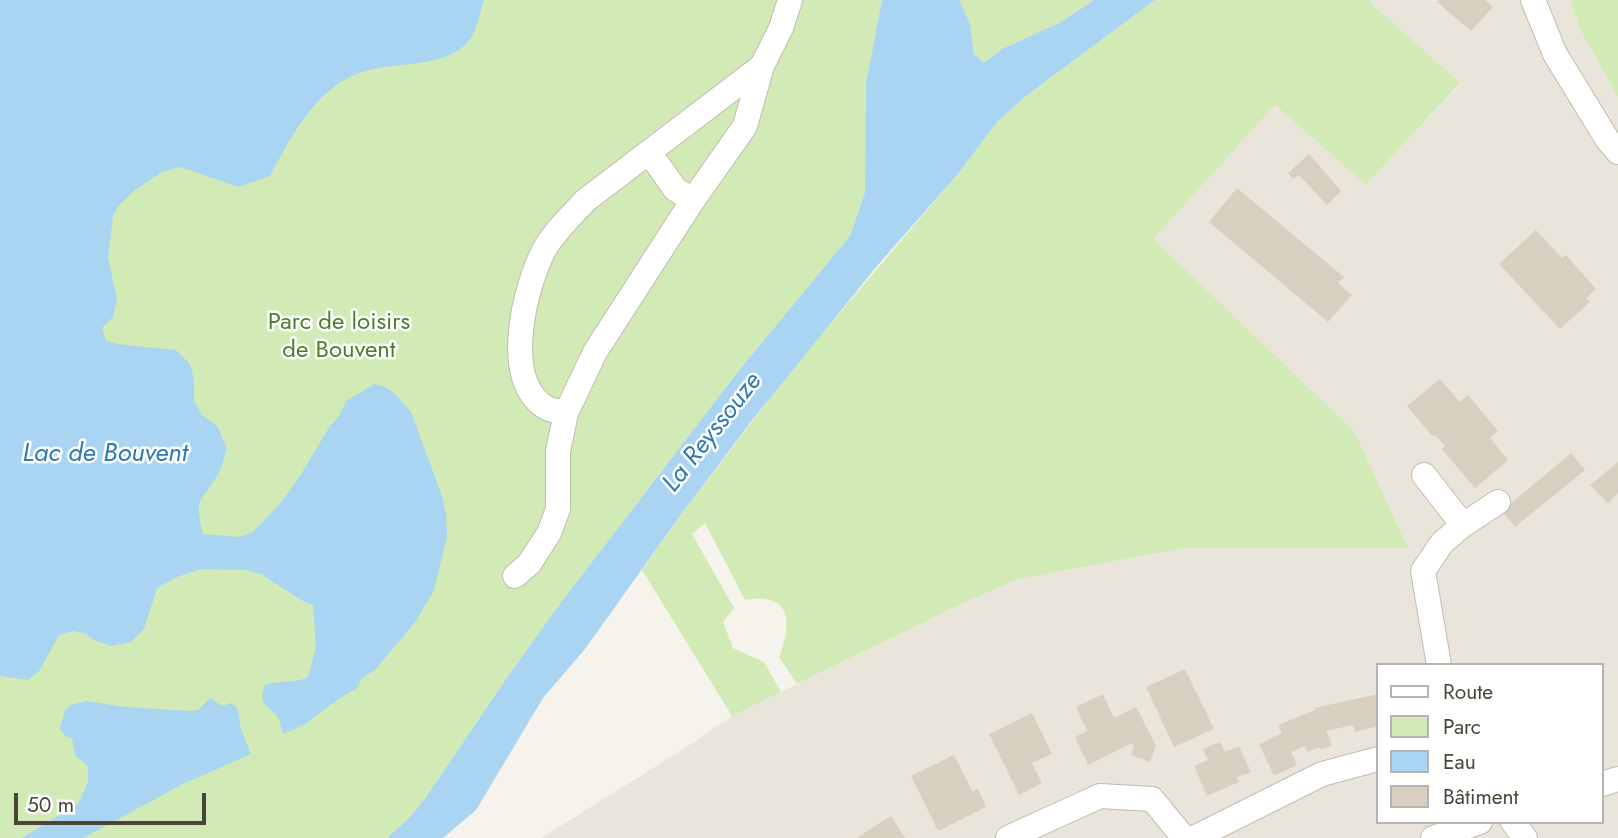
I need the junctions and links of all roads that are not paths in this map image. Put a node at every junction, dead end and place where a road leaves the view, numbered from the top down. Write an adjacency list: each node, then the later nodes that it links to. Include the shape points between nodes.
1 (790, 0): 3 (street)
2 (1533, 0): 5 (street, via 1555,54)
3 (762, 66): 4 (street); 6 (street, via 745,126)
4 (649, 152): 6 (street, via 676,188); 7 (street, via 565,222 545,249 531,283 521,325 521,368 545,408)
5 (1618, 152)
6 (693, 200): 7 (street, via 595,352)
7 (566, 413): 11 (street, via 558,451 558,509 549,533 529,564)
8 (1424, 475): 10 (street)
9 (1498, 502): 10 (street)
10 (1463, 525): 12 (street, via 1441,542 1423,571)
11 (515, 576)
12 (1439, 663)
13 (1376, 760): 17 (street, via 1322,774)
14 (1474, 824): 18 (street)
15 (1008, 838): 16 (street, via 1100,796 1152,799)
16 (1184, 838)
17 (1194, 838)
18 (1433, 838)

